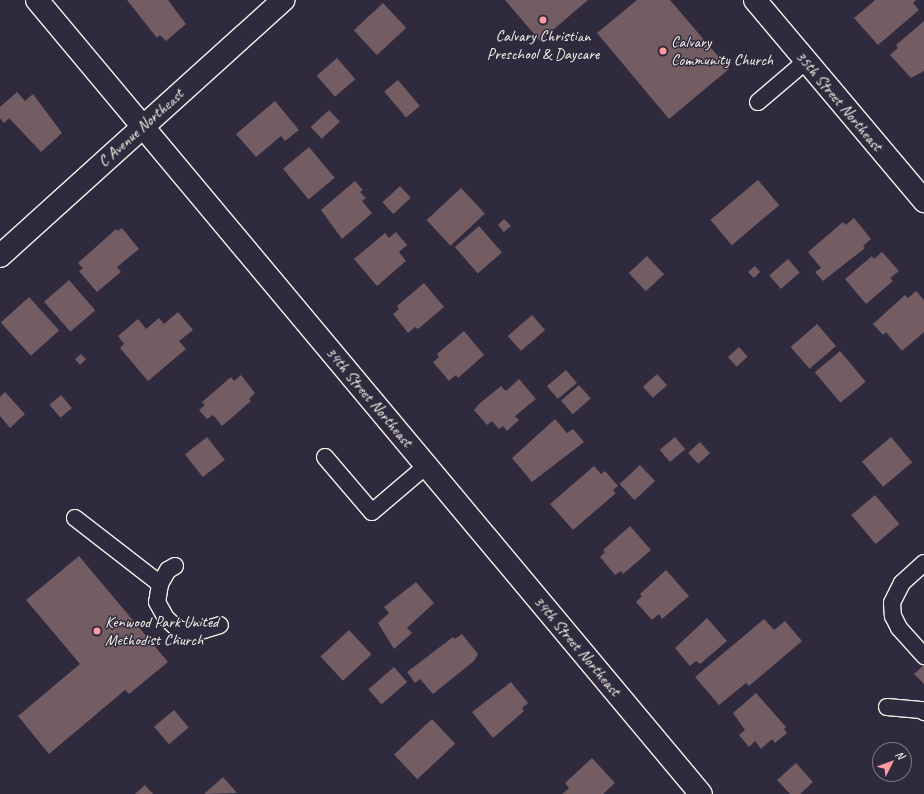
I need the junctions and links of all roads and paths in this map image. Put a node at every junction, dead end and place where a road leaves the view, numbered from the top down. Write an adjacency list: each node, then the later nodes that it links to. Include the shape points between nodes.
1 (37, 0): 6 (street, 34th Street Northeast)
2 (283, 0): 6 (street, C Avenue Northeast)
3 (755, 0): 4 (street, 35th Street Northeast)
4 (806, 61): 5 (lane); 7 (street, 35th Street Northeast)
5 (758, 102)
6 (143, 126): 8 (street, C Avenue Northeast); 10 (street, 34th Street Northeast)
7 (924, 201)
8 (0, 256)
9 (325, 457): 10 (lane, via 372,512)
10 (426, 466): 19 (street, 34th Street Northeast)
11 (75, 518): 14 (lane)
12 (924, 563): 16 (lane, via 902,583 892,603 893,616 899,628)
13 (175, 566): 14 (lane, via 168,570)
14 (160, 584): 15 (lane, via 157,602 166,618 178,629 194,632)
15 (220, 625)
16 (924, 656)
17 (887, 707): 18 (lane)
18 (924, 712)
19 (701, 794)

